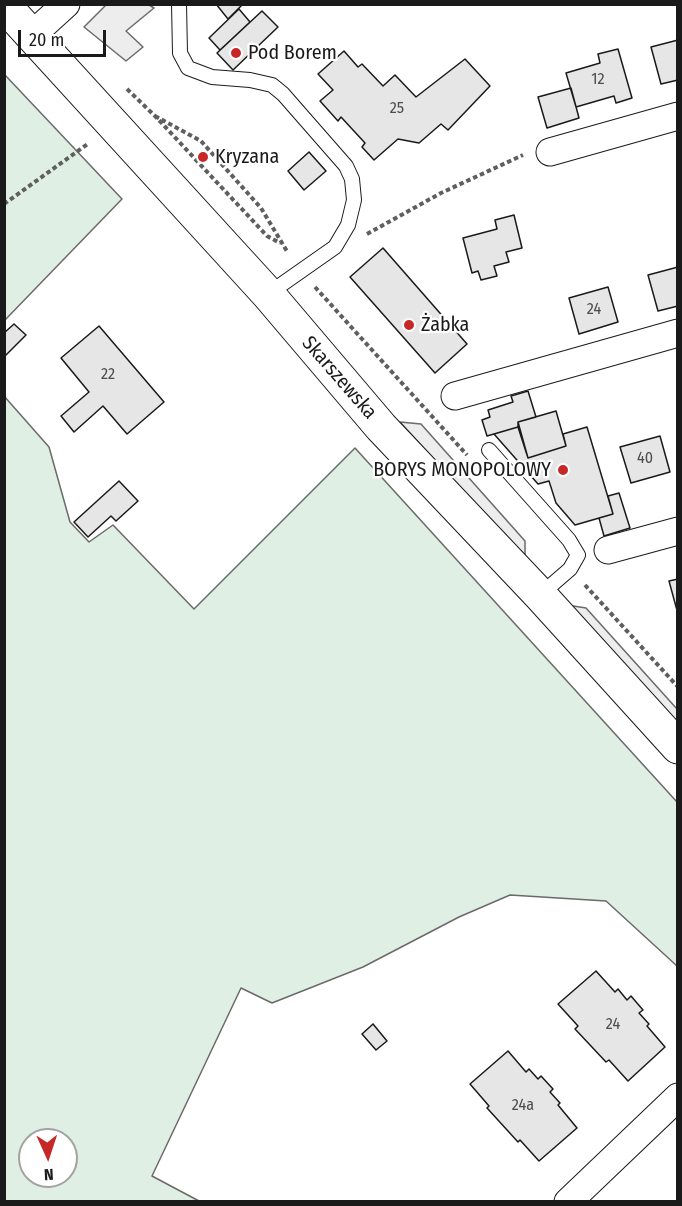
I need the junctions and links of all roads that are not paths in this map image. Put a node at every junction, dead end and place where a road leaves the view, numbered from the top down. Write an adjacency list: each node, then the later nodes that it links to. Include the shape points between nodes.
1 (66, 4): 4 (street)
2 (179, 4): 7 (lane, via 180,53 188,68 212,77 272,85 346,166 352,179 354,200 348,225 335,247)
3 (4, 5): 4 (main road, Skarszewska)
4 (32, 36): 7 (main road, Skarszewska)
5 (678, 116): 6 (street)
6 (550, 152)
7 (268, 294): 13 (main road, Skarszewska, via 381,427)
8 (678, 333): 9 (street)
9 (455, 396)
10 (489, 450): 13 (lane, via 578,555 570,569)
11 (678, 531): 12 (street)
12 (608, 550)
13 (540, 595): 14 (main road, Skarszewska)
14 (678, 747)
15 (678, 1098): 16 (street)
16 (568, 1202)

